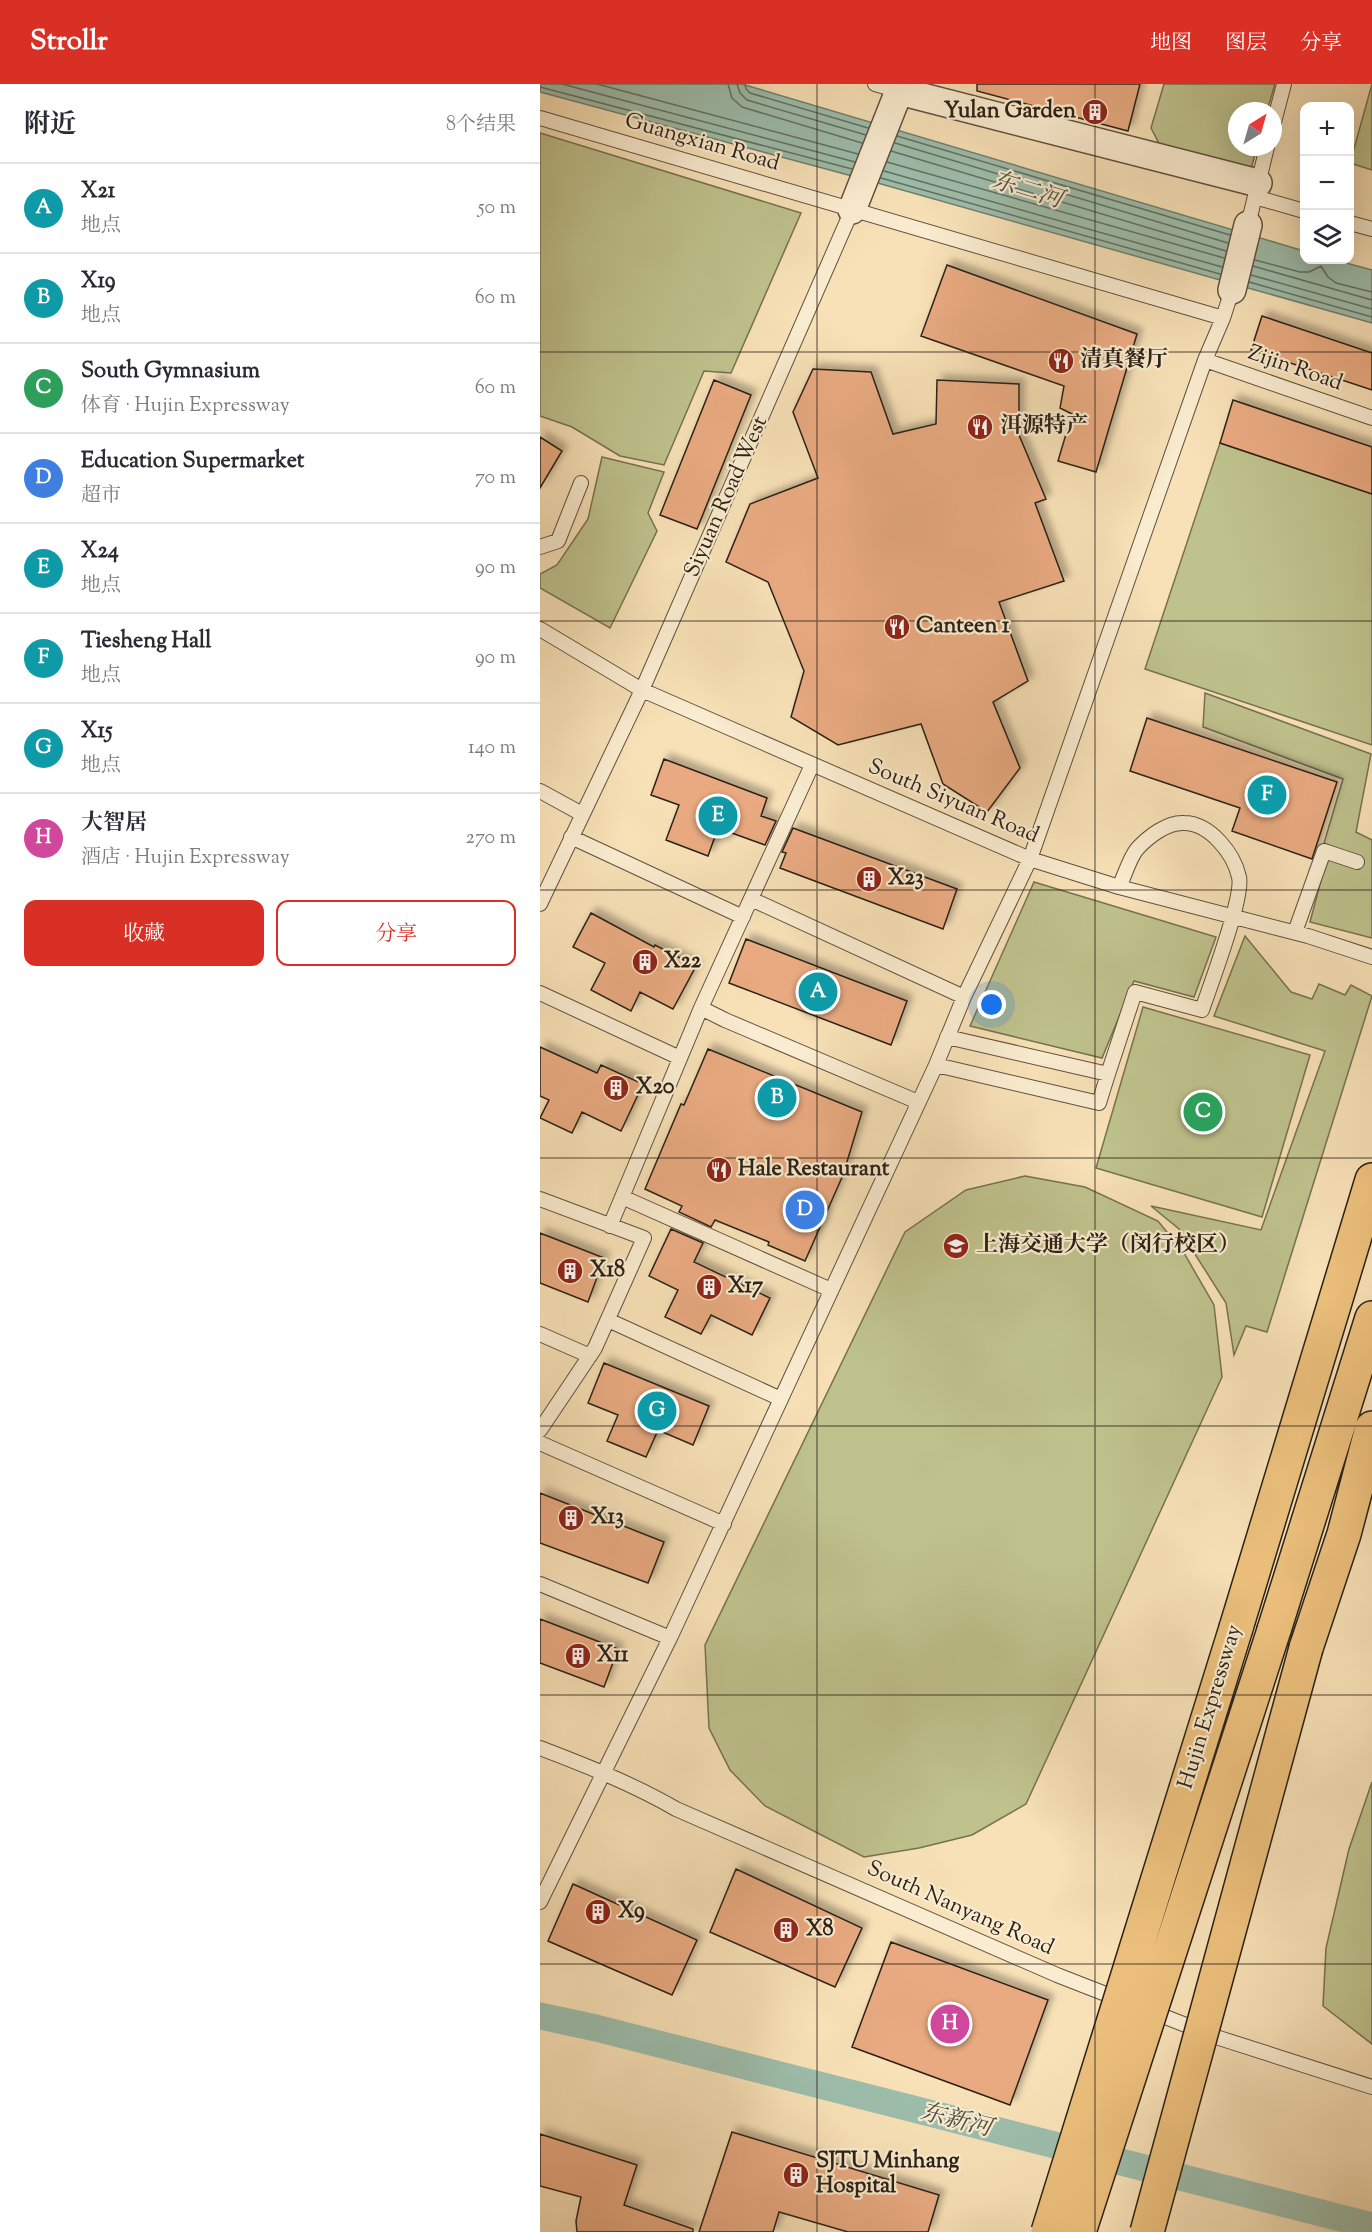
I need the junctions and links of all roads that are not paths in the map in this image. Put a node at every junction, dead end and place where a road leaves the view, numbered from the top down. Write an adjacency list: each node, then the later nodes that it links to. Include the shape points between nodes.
1 (1284, 84): 3 (lane)
2 (891, 86): 6 (street); 7 (street, Siyuan Road West, via 888,117)
3 (1279, 102)
4 (540, 118): 7 (lane, Guangxian Road, via 746,177)
5 (1265, 156): 6 (lane)
6 (1256, 190): 8 (lane); 10 (lane)
7 (855, 203): 13 (lane, Guangxian Road); 19 (lane, Siyuan Road West)
8 (1300, 208)
9 (1354, 224): 11 (lane)
10 (1248, 225): 12 (street)
11 (1372, 229)
12 (1232, 291): 13 (lane)
13 (1223, 318): 14 (lane)
14 (1205, 360): 15 (lane, Zijin Road); 24 (lane)
15 (1372, 418)
16 (581, 483): 17 (lane, via 558,541)
17 (540, 547)
18 (540, 628): 19 (lane, South Siyuan Road)
19 (642, 690): 20 (lane, South Siyuan Road); 22 (lane, Siyuan Road West)
20 (812, 765): 24 (lane, South Siyuan Road); 27 (lane)
21 (540, 791): 22 (lane)
22 (582, 814): 23 (lane, Siyuan Road West)
23 (571, 837): 28 (lane, Siyuan Road West); 30 (lane)
24 (1030, 859): 26 (lane, South Siyuan Road); 34 (lane)
25 (1357, 862): 31 (lane, via 1324,851)
26 (1119, 887): 29 (lane, South Siyuan Road); 29 (lane, via 1136,850 1162,828 1184,823 1212,832 1231,855 1240,879)
27 (751, 899): 30 (lane); 34 (lane)
28 (540, 902)
29 (1233, 916): 31 (lane, South Siyuan Road); 39 (lane, via 1202,1010 1135,992)
30 (743, 917): 35 (lane)
31 (1295, 932): 32 (lane, South Siyuan Road)
32 (1372, 957)
33 (540, 993): 37 (lane)
34 (964, 997): 36 (lane)
35 (701, 1008): 37 (lane); 40 (lane)
36 (947, 1037): 38 (lane); 39 (lane)
37 (680, 1058): 42 (lane)
38 (936, 1065): 39 (lane, via 1099,1103); 40 (lane)
39 (1108, 1074)
40 (918, 1102): 45 (lane)
41 (1372, 1180): 61 (highway, Hujin Expressway, bridge)
42 (622, 1197): 44 (lane); 45 (lane)
43 (540, 1199): 44 (lane)
44 (610, 1226): 47 (lane, via 644,1239)
45 (831, 1290): 50 (lane)
46 (1372, 1318): 62 (highway, Hujin Expressway, bridge)
47 (608, 1320): 49 (lane); 50 (lane)
48 (540, 1334): 49 (lane)
49 (590, 1356): 52 (lane)
50 (781, 1399): 54 (lane)
51 (1372, 1428): 63 (highway, bridge, via 1344,1534 1306,1648)
52 (540, 1430)
53 (540, 1443): 54 (lane)
54 (724, 1524): 56 (lane)
55 (540, 1584): 56 (lane)
56 (670, 1638): 58 (lane)
57 (540, 1748): 58 (lane, South Nanyang Road)
58 (602, 1772): 59 (lane); 60 (lane, South Nanyang Road, via 676,1809 1057,1975 1219,2038)
59 (540, 1902)
60 (1372, 2086)
61 (1048, 2232)
62 (1079, 2232)
63 (1148, 2232)

